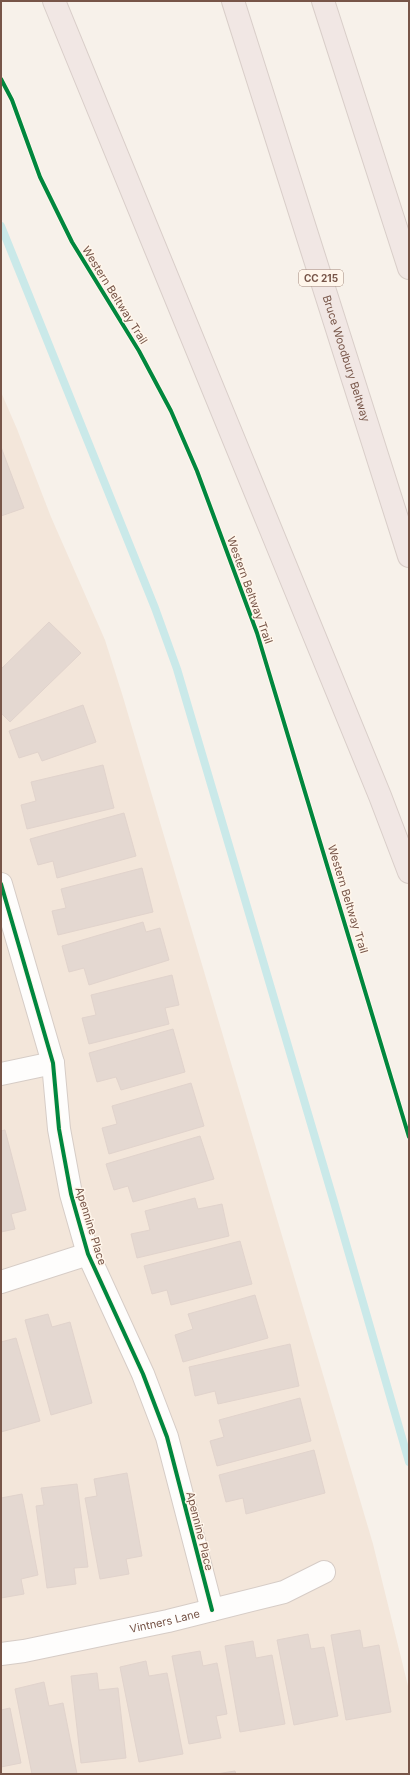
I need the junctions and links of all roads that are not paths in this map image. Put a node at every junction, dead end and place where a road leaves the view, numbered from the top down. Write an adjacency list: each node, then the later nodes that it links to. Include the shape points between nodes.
1 (54, 1): 6 (highway)
2 (233, 1): 5 (highway, Bruce Woodbury Beltway / CC 215)
3 (323, 1): 4 (highway)
4 (409, 268)
5 (409, 556)
6 (409, 872)
7 (1, 884): 8 (street, Apennine Place)
8 (53, 1063): 9 (street); 10 (street, Apennine Place, via 60,1129 71,1194)
9 (1, 1074)
10 (88, 1254): 11 (street); 13 (street, Apennine Place, via 143,1374 167,1437)
11 (1, 1282)
12 (324, 1572): 13 (street, Vintners Lane, via 284,1592)
13 (212, 1610): 14 (street, Vintners Lane, via 160,1623)
14 (1, 1654)

